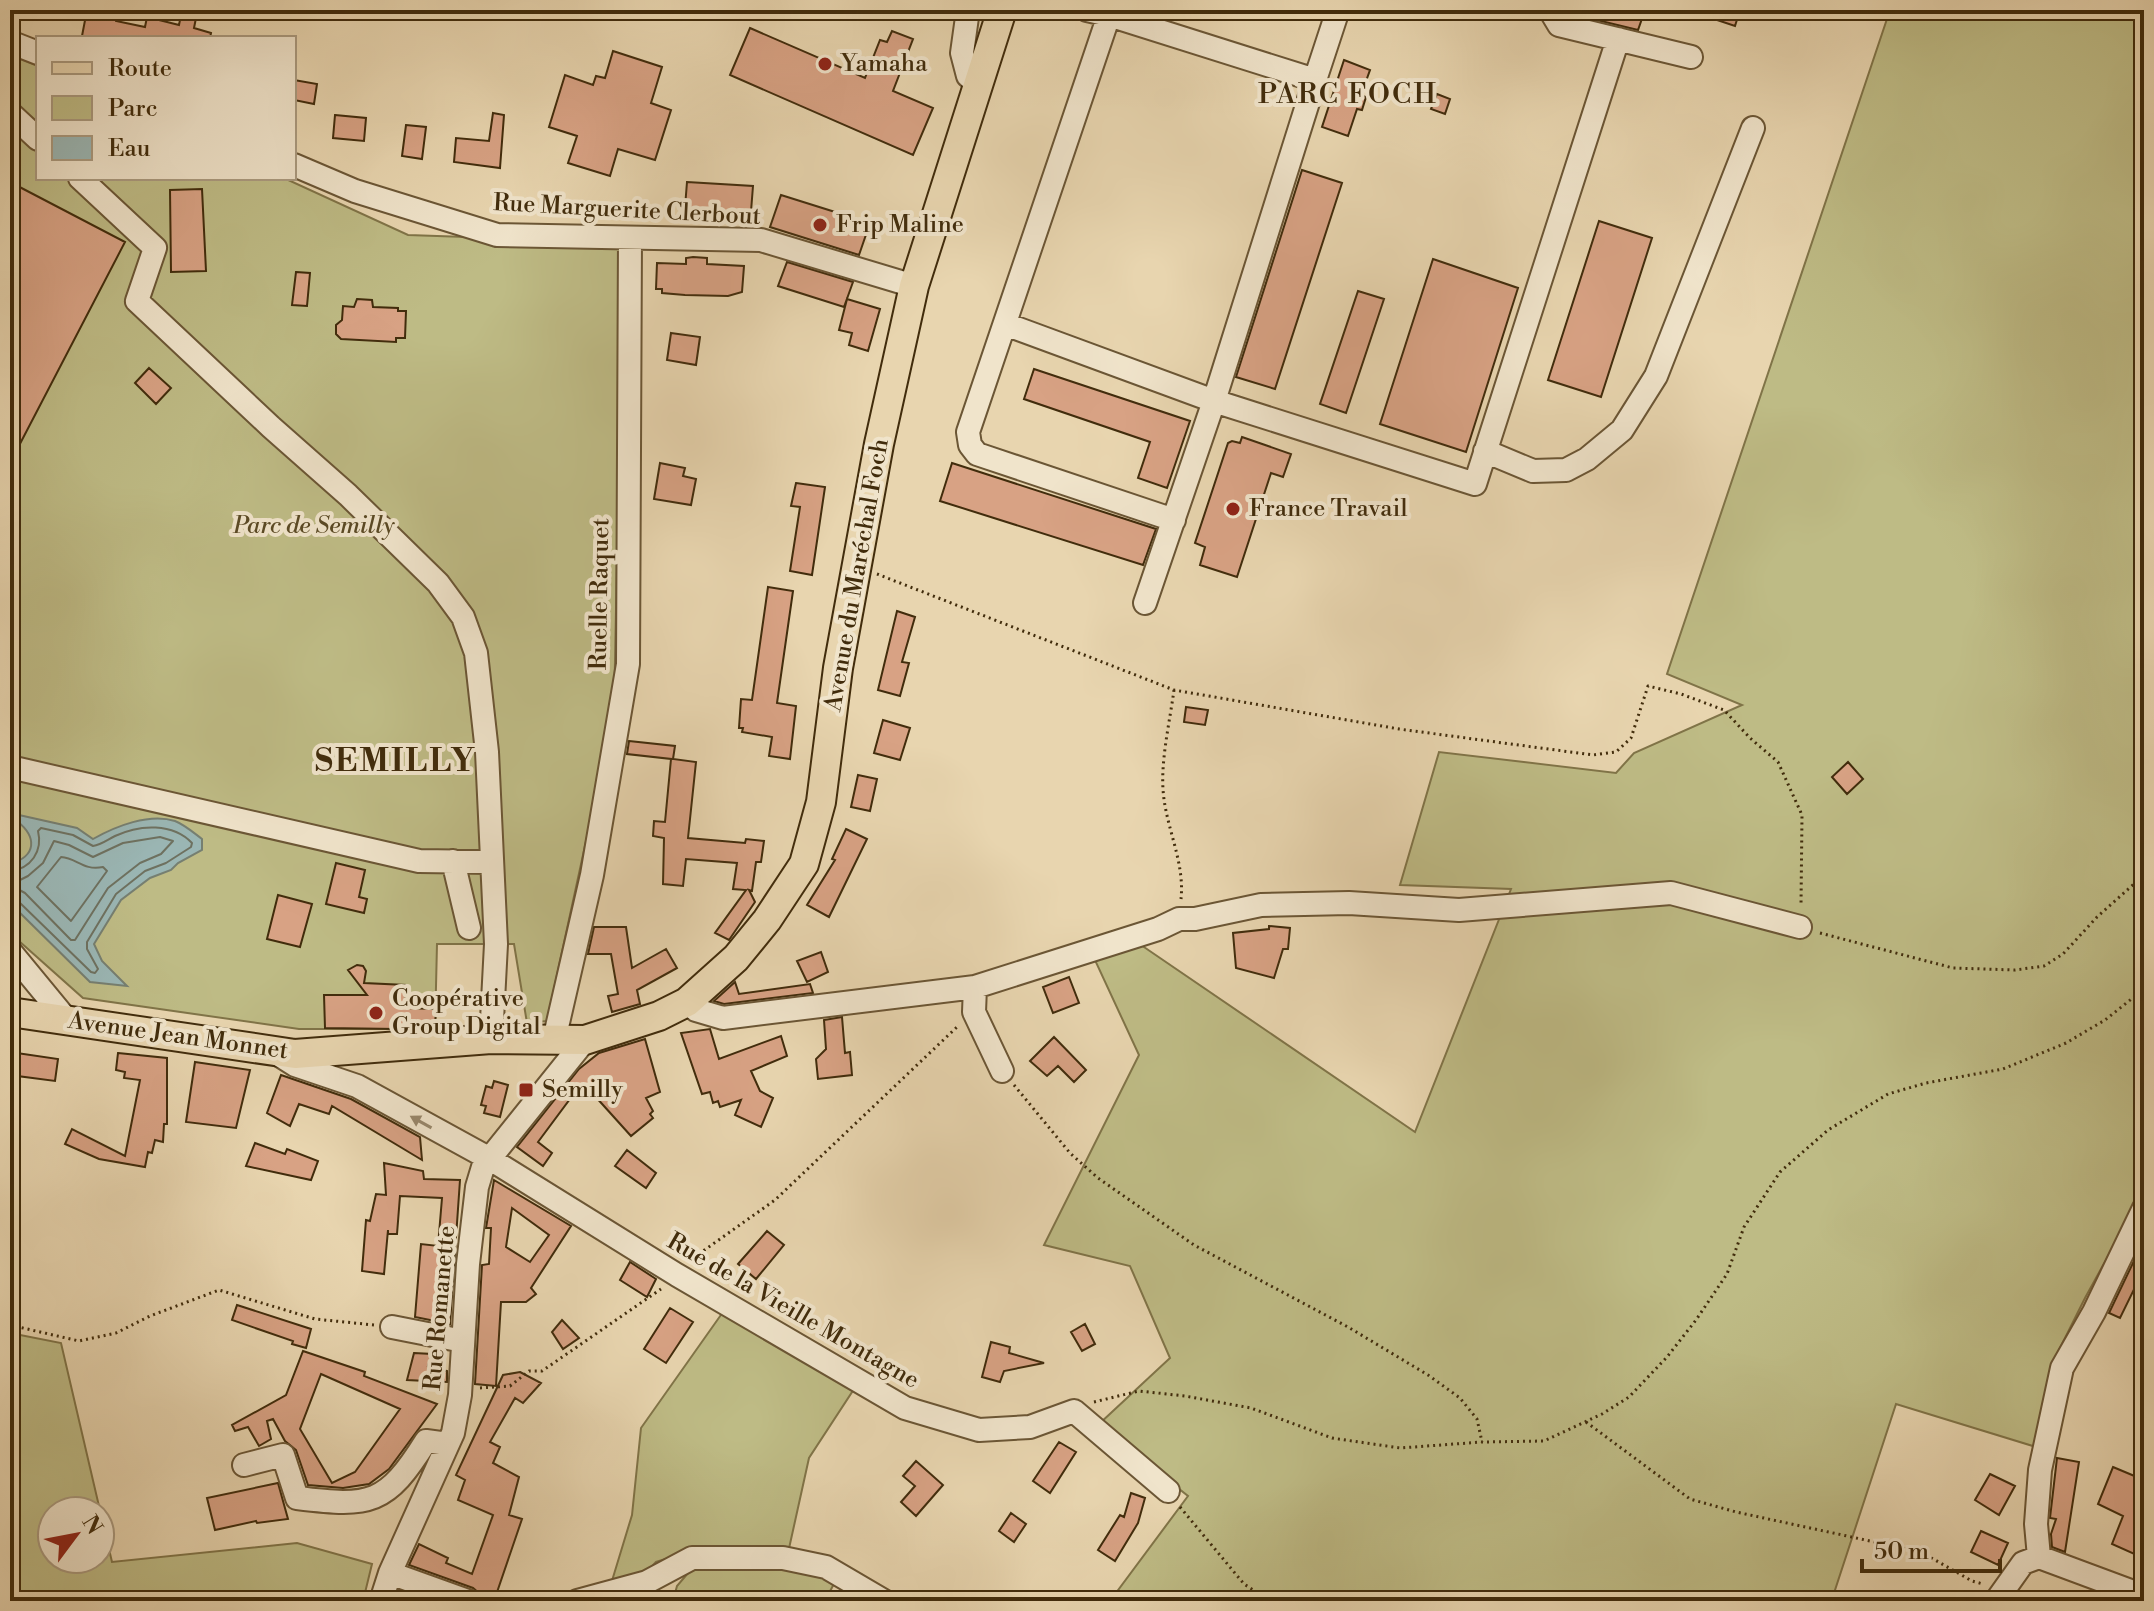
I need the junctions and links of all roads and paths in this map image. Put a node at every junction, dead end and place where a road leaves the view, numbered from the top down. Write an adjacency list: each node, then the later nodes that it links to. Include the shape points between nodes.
1 (968, 10): 11 (street, via 962,53 968,76)
2 (1002, 10): 11 (main road, Avenue du Maréchal Foch)
3 (1338, 10): 10 (street)
4 (1550, 10): 6 (street, via 1559,25)
5 (1102, 12): 10 (street); 19 (street)
6 (1618, 39): 9 (street); 21 (street)
7 (10, 42): 8 (street)
8 (36, 52)
9 (1691, 57)
10 (1315, 80): 20 (street)
11 (979, 83): 18 (main road, Avenue du Maréchal Foch)
12 (10, 113): 14 (street)
13 (1753, 128): 21 (street, via 1656,376 1622,430 1566,470 1533,471)
14 (36, 137)
15 (296, 166): 17 (street, Rue Marguerite Clerbout, via 355,191 497,235)
16 (82, 180): 28 (street, via 155,248 137,301 348,495 438,583 463,617 476,653)
17 (630, 238): 18 (street, Rue Marguerite Clerbout, via 761,240); 41 (street, Ruelle Raquet, via 628,664 592,875)
18 (914, 286): 23 (main road, Avenue du Maréchal Foch)
19 (1005, 324): 20 (street); 22 (street, via 968,432 977,454)
20 (1214, 401): 21 (street, via 1475,484); 22 (street)
21 (1485, 451)
22 (1174, 520): 24 (street)
23 (858, 567): 25 (path); 36 (main road, Avenue du Maréchal Foch, via 838,668 821,802 804,864 736,958)
24 (1145, 603)
25 (1174, 690): 30 (path, via 1162,786 1183,881); 31 (path, via 1399,729 1593,755 1616,752 1631,738 1648,686 1724,710 1778,762 1802,815)
26 (10, 767): 27 (street, via 419,861)
27 (453, 861): 28 (street); 32 (street)
28 (491, 862): 40 (street, via 496,944)
29 (2144, 875): 31 (path, via 2044,966 1953,968)
30 (1179, 919): 31 (street, via 1261,905 1349,903 1459,910 1671,893); 34 (street)
31 (1800, 927)
32 (469, 928)
33 (10, 951): 39 (street)
34 (975, 987): 36 (street, via 723,1018); 38 (street)
35 (2144, 989): 53 (path, via 2066,1043 2003,1069 1888,1094 1828,1130 1780,1172 1744,1227 1727,1274 1667,1357 1629,1397)
36 (687, 1002): 42 (main road, Avenue du Maréchal Foch)
37 (10, 1012): 39 (main road, Avenue Jean Monnet)
38 (974, 1012): 44 (street); 47 (path, via 775,1200 690,1260)
39 (66, 1019): 43 (main road, Avenue Jean Monnet)
40 (491, 1039): 41 (main road, Avenue Jean Monnet); 43 (main road, Avenue Jean Monnet, via 295,1054)
41 (554, 1040): 42 (main road, Avenue Jean Monnet)
42 (585, 1040): 45 (street, Rue Romanette)
43 (273, 1051): 45 (street, Rue de la Vieille Montagne, one-way to 43, via 357,1086 295,1065)
44 (1002, 1071): 54 (path, via 1070,1153 1098,1178 1194,1245 1428,1375 1460,1398 1477,1419)
45 (490, 1159): 47 (street, Rue de la Vieille Montagne); 50 (street, Rue Romanette, via 477,1187)
46 (2144, 1208): 58 (street, via 2062,1368 2040,1470)
47 (677, 1275): 51 (path, via 542,1371 529,1371 510,1386); 52 (street, Rue de la Vieille Montagne, via 905,1408 979,1430 1030,1427)
48 (10, 1325): 49 (path, via 79,1341 116,1333 219,1290 315,1319)
49 (392, 1327): 50 (street)
50 (463, 1341): 51 (street, Rue Romanette)
51 (460, 1395): 55 (street, Rue Romanette)
52 (1074, 1411): 54 (path, via 1139,1391 1251,1408 1332,1438 1400,1448); 57 (street)
53 (1586, 1422): 54 (path, via 1544,1441); 60 (path, via 1690,1499 1921,1552)
54 (1482, 1442)
55 (448, 1444): 56 (street, via 426,1441 396,1484 378,1497 343,1504 297,1498 283,1455); 59 (street, Rue Romanette)
56 (244, 1465)
57 (1168, 1491): 66 (path, via 1244,1584)
58 (2039, 1557): 61 (street); 67 (street, via 2023,1563)
59 (390, 1573): 62 (street, Rue Romanette); 63 (street)
60 (1972, 1581)
61 (2144, 1596)
62 (381, 1601)
63 (468, 1601)
64 (577, 1601): 65 (street, via 647,1582 692,1558 783,1558 826,1567)
65 (884, 1601)
66 (1270, 1601)
67 (1996, 1601)

